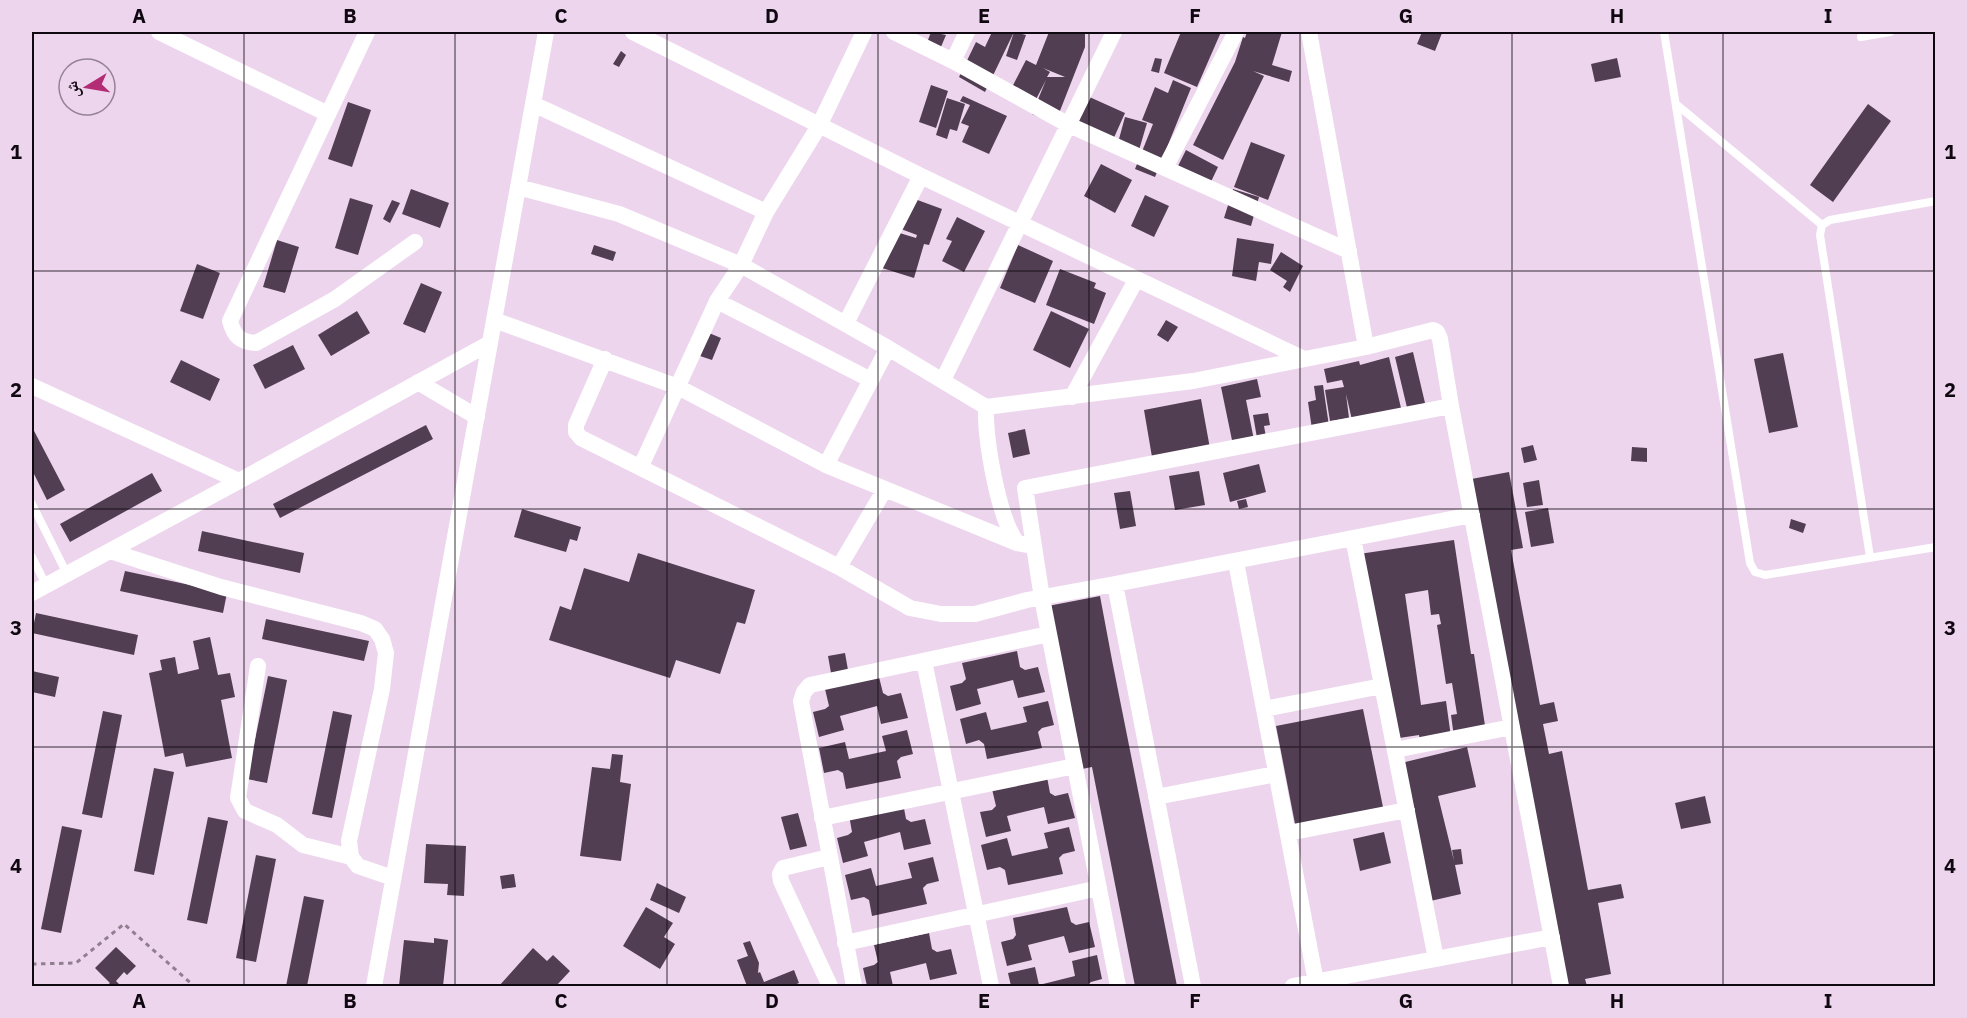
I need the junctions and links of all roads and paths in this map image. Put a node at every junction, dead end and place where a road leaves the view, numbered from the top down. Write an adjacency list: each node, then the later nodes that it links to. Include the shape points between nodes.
1 (159, 32): 17 (street)
2 (367, 32): 17 (street)
3 (546, 32): 15 (street)
4 (633, 32): 19 (street)
5 (864, 32): 19 (street)
6 (894, 32): 14 (street)
7 (967, 32): 14 (street)
8 (1114, 32): 18 (street)
9 (1236, 32): 20 (street)
10 (1309, 32): 28 (street)
11 (1664, 32): 16 (lane)
12 (1890, 32): 13 (lane)
13 (1861, 37)
14 (953, 61): 18 (street)
15 (533, 104): 22 (street); 24 (street)
16 (1676, 104): 26 (lane); 59 (lane, via 1750,563 1755,572 1765,575)
17 (326, 113): 27 (street, via 230,321 232,331 246,342 256,343 335,299)
18 (1069, 124): 20 (street); 25 (street)
19 (819, 126): 21 (street); 24 (street)
20 (1165, 168): 28 (street)
21 (921, 176): 25 (street); 33 (street)
22 (518, 187): 29 (street, via 619,214); 32 (street)
23 (1935, 201): 26 (lane, via 1830,220)
24 (766, 212): 29 (street)
25 (1021, 225): 30 (street); 40 (street)
26 (1822, 225): 59 (lane, via 1820,235)
27 (415, 242)
28 (1348, 251): 35 (street)
29 (741, 265): 31 (street); 33 (street)
30 (1136, 280): 38 (street); 44 (street)
31 (717, 301): 39 (street); 43 (street)
32 (494, 320): 34 (street); 37 (street)
33 (846, 323): 36 (street)
34 (490, 343): 41 (street); 47 (street)
35 (1366, 347): 38 (street); 45 (street, via 1437,332)
36 (888, 348): 39 (street); 40 (street)
37 (605, 359): 43 (street); 49 (street, via 576,432 580,438)
38 (1304, 359): 44 (street, via 1193,381)
39 (872, 380): 48 (street)
40 (943, 380): 46 (street)
41 (418, 382): 47 (street); 50 (street)
42 (32, 386): 50 (street)
43 (678, 387): 48 (street); 49 (street)
44 (1072, 397): 46 (street)
45 (1451, 406): 53 (street); 56 (street, via 1025,488)
46 (986, 407): 55 (street, via 1001,509)
47 (477, 417): 83 (street)
48 (826, 465): 51 (street)
49 (641, 466): 62 (street)
50 (239, 482): 58 (street)
51 (885, 489): 55 (street); 62 (street)
52 (32, 504): 63 (lane)
53 (1472, 514): 54 (street); 72 (street)
54 (1353, 538): 61 (street); 70 (street)
55 (1017, 543): 56 (street)
56 (1034, 546): 66 (street)
57 (1935, 547): 59 (lane)
58 (110, 551): 63 (street); 81 (street, via 221,587 362,622 375,629 386,653 382,689 349,841)
59 (1870, 557)
60 (32, 562): 65 (lane)
61 (1236, 562): 64 (street); 71 (street)
62 (839, 567): 66 (street, via 910,608 941,614 975,614)
63 (67, 574): 65 (street)
64 (1115, 584): 66 (street); 77 (street)
65 (39, 589)
66 (1042, 598): 67 (street)
67 (1049, 634): 68 (street); 74 (street)
68 (924, 661): 76 (street); 79 (street, via 810,685 804,692 801,700)
69 (258, 666): 81 (street, via 238,798 245,811 277,825 303,845)
70 (1382, 686): 71 (street); 73 (street)
71 (1264, 709): 75 (street)
72 (1512, 727): 73 (street); 86 (street)
73 (1395, 750): 78 (street)
74 (1075, 766): 76 (street); 84 (street)
75 (1276, 774): 77 (street); 80 (street)
76 (951, 791): 79 (street); 85 (street)
77 (1156, 797): 97 (street)
78 (1407, 810): 80 (street); 88 (street)
79 (822, 818): 82 (street)
80 (1288, 833): 90 (street)
81 (351, 857): 83 (street, via 357,866)
82 (829, 857): 87 (street); 93 (street, via 783,868 780,874)
83 (393, 878): 92 (street)
84 (1099, 888): 85 (street); 96 (street)
85 (976, 914): 87 (street); 95 (street)
86 (1552, 937): 88 (street); 99 (street)
87 (845, 943): 94 (street)
88 (1436, 959): 90 (street)
89 (32, 964): 91 (path, via 76,963 124,924)
90 (1316, 982): 98 (street)
91 (194, 987)
92 (374, 987)
93 (830, 987)
94 (854, 987)
95 (991, 987)
96 (1118, 987)
97 (1193, 987)
98 (1293, 987)
99 (1561, 987)

